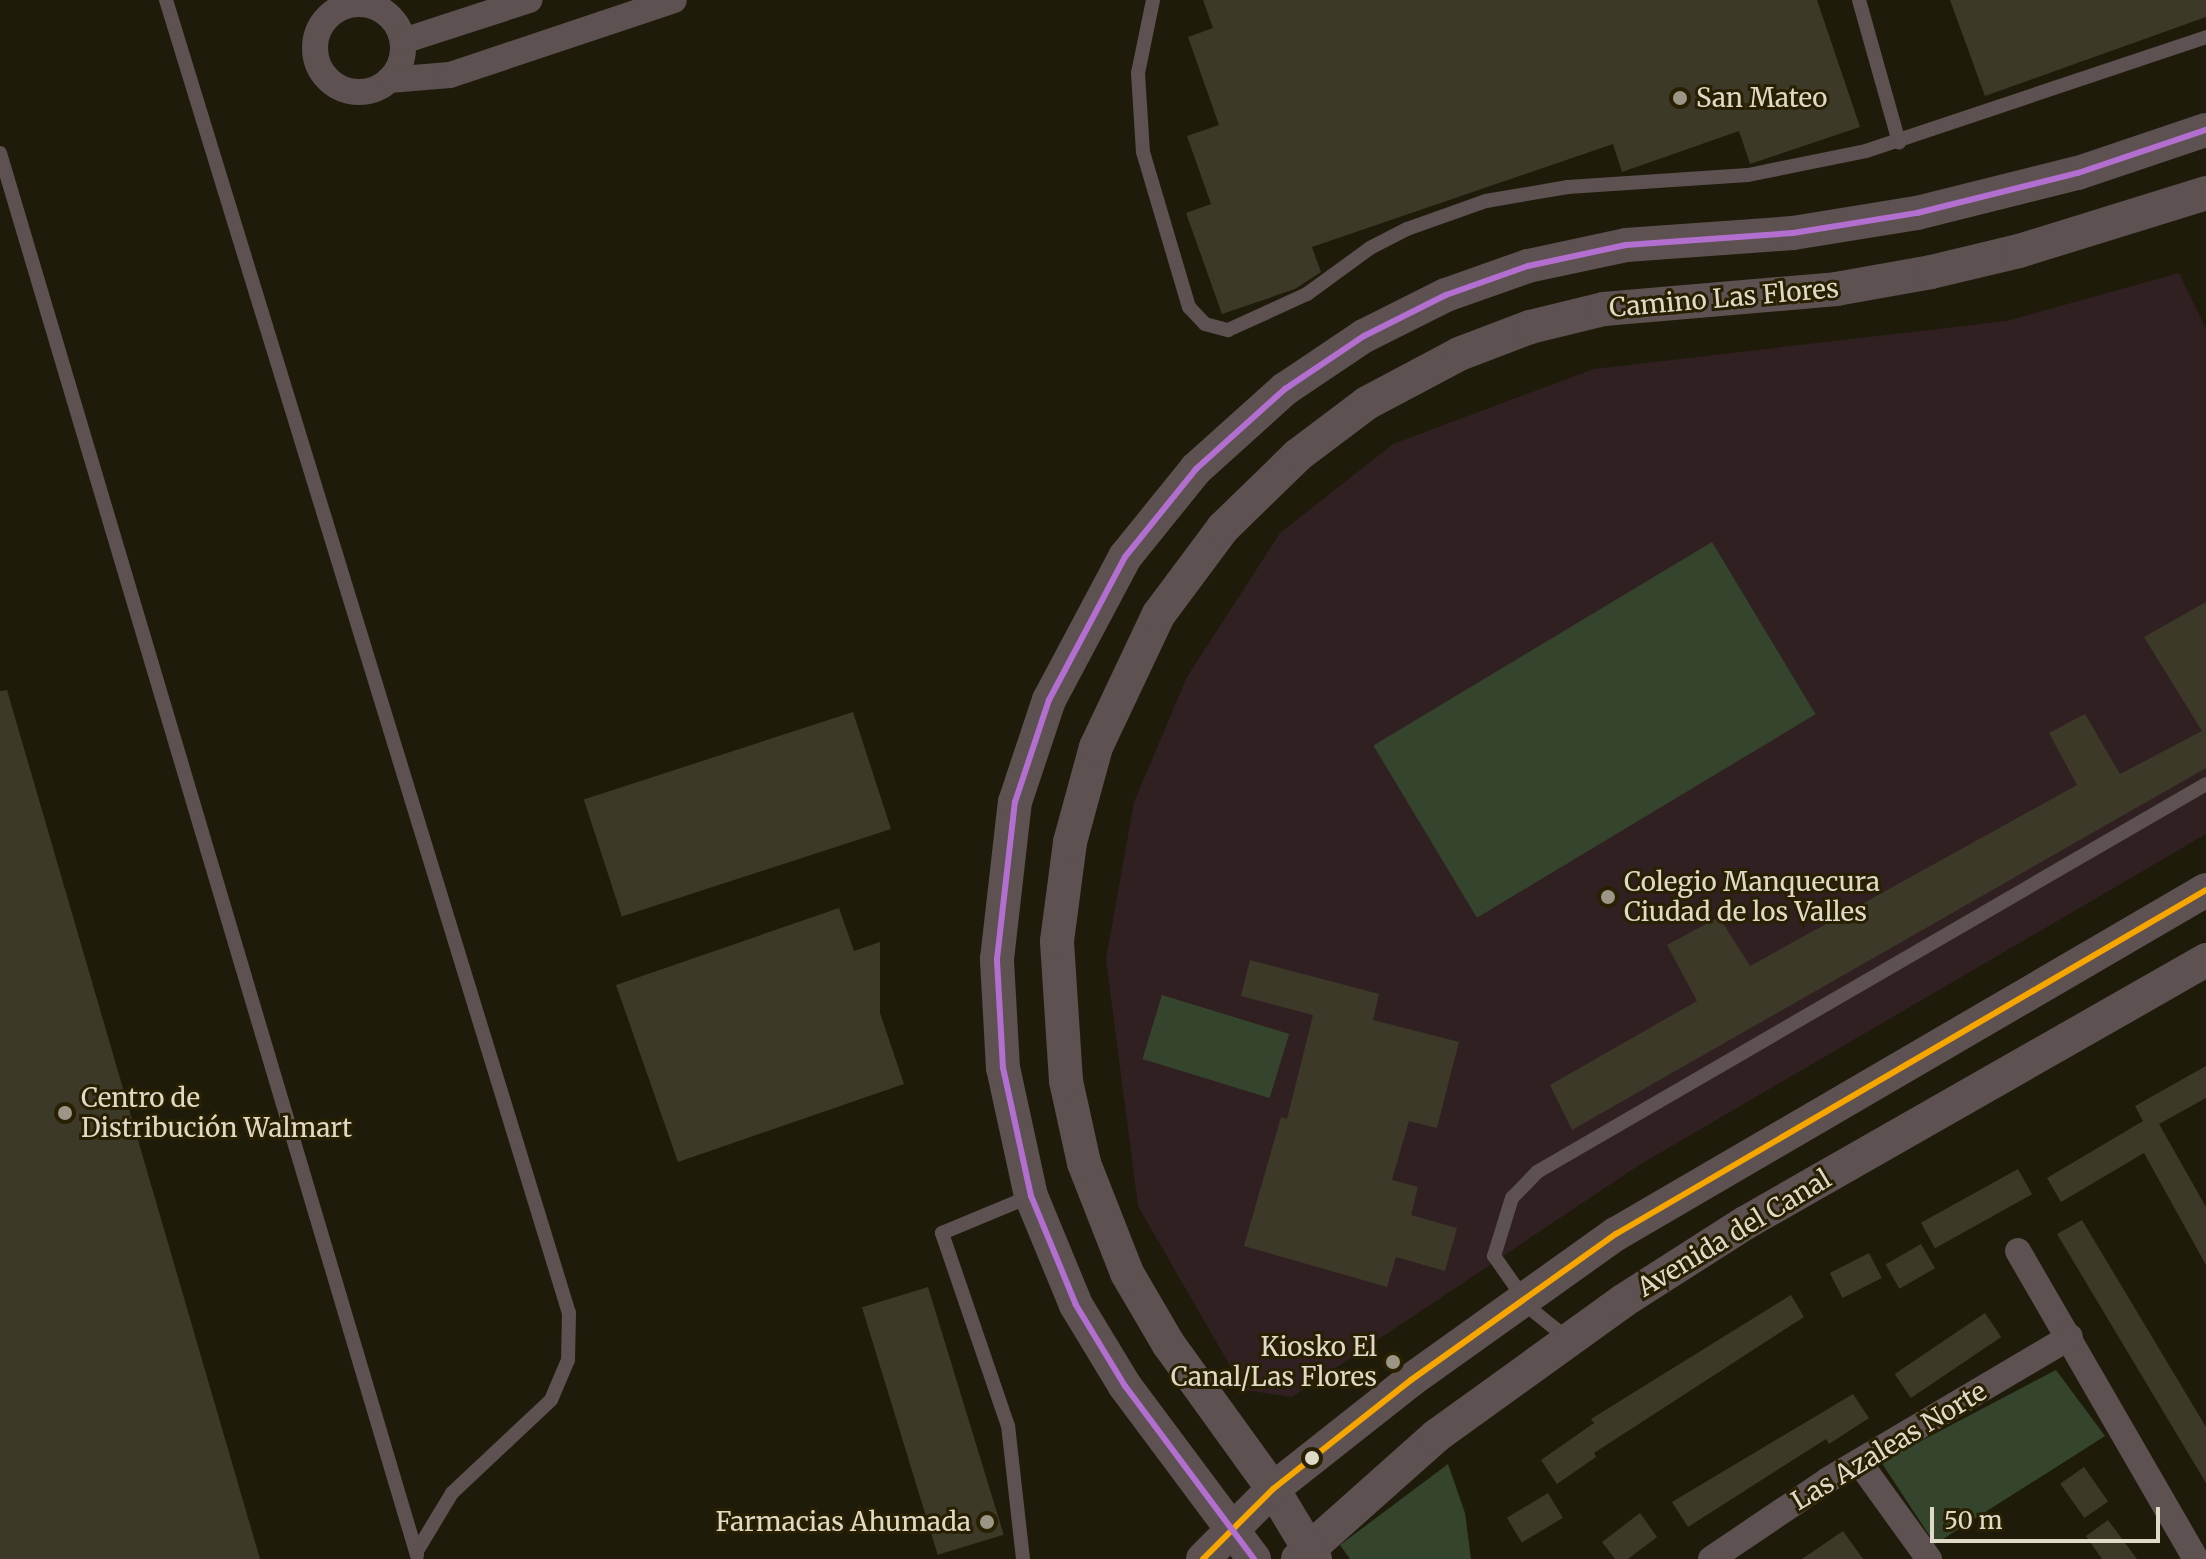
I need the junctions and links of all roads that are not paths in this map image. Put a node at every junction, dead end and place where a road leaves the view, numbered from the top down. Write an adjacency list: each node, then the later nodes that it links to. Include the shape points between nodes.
1 (166, 0): 24 (lane, via 569,1313 568,1360 551,1400 452,1493)
2 (529, 0): 7 (street)
3 (674, 0): 8 (street, via 450,75)
4 (1153, 0): 10 (lane, via 1138,73 1143,152 1189,307 1216,329 1240,329 1307,294 1370,248 1486,201 1568,187 1748,175)
5 (1859, 0): 10 (lane)
6 (2206, 37): 10 (lane)
7 (403, 41): 8 (street, via 401,63); 8 (street, via 387,13 366,4 335,11 316,38 317,60 337,86 369,91)
8 (389, 80)
9 (2206, 130): 16 (street, via 2078,173 1917,213 1793,233 1626,245 1528,266 1446,295 1364,336 1238,427 1159,512 1097,602 1049,700 1015,802 999,907 998,1014 1009,1104)
10 (1899, 142)
11 (0, 153): 24 (lane)
12 (2206, 193): 22 (street, Camino Las Flores, via 2019,251 1895,279 1794,293 1647,302 1566,317 1493,340 1425,370 1343,420 1259,490 1190,570 1125,678 1081,796 1057,941 1060,1037 1084,1163 1127,1273 1169,1345)
13 (2206, 784): 18 (lane, via 1537,1172 1512,1198 1494,1256)
14 (2206, 890): 18 (street, via 1714,1173)
15 (2206, 960): 20 (street, Avenida del Canal, via 1745,1223)
16 (1031, 1196): 23 (street, via 1093,1337); 26 (lane, via 942,1233 1008,1426)
17 (2018, 1251): 19 (street)
18 (1522, 1298): 20 (lane); 22 (street)
19 (2070, 1337): 21 (street, Las Azaleas Norte); 31 (street)
20 (1568, 1339): 25 (street, Avenida del Canal, via 1436,1436)
21 (1859, 1462): 29 (street, Las Azaleas Norte); 30 (street)
22 (1273, 1489): 23 (street); 25 (street, Camino Las Flores)
23 (1229, 1532): 27 (street); 28 (street)
24 (417, 1555)
25 (1307, 1556)
26 (1023, 1559)
27 (1203, 1559)
28 (1254, 1559)
29 (1711, 1559)
30 (1929, 1559)
31 (2196, 1559)

